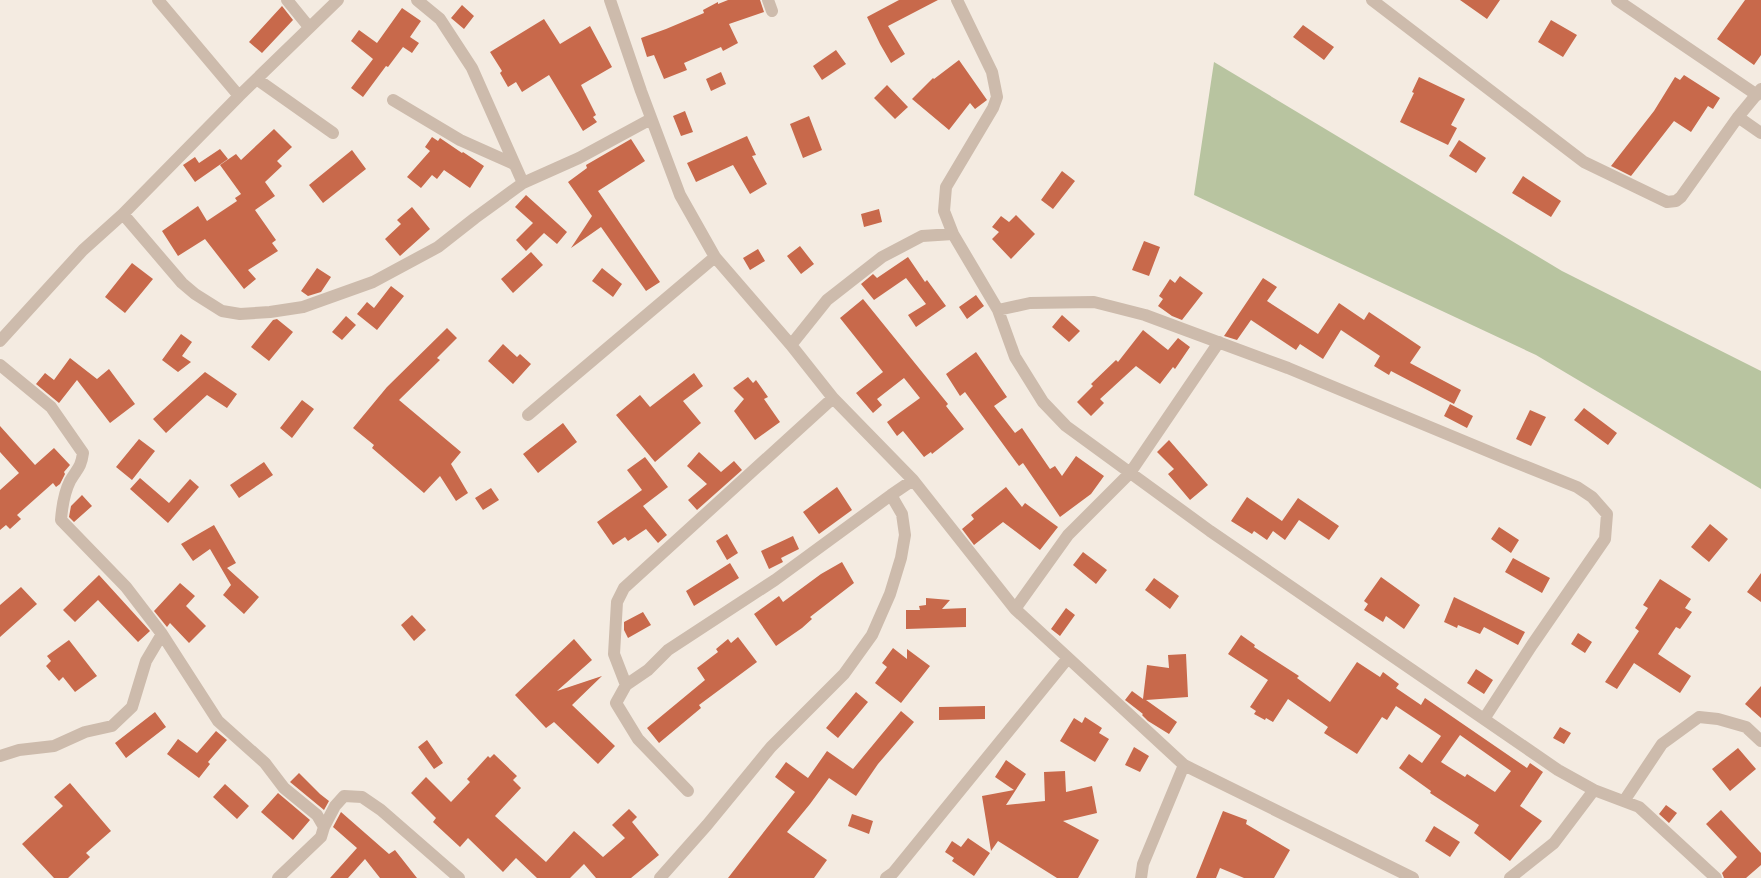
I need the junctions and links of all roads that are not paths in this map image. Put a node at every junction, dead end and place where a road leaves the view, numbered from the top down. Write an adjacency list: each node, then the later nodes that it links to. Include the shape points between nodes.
1 (158, 0): 12 (street)
2 (287, 0): 9 (street)
3 (338, 0): 9 (street)
4 (417, 0): 18 (street, via 440,19 472,68)
5 (610, 0): 15 (street)
6 (958, 0): 21 (street, via 992,72 997,97 994,108 946,187 944,211)
7 (1372, 0): 14 (street, via 1584,162 1667,202 1681,197)
8 (1617, 0): 11 (street)
9 (309, 27): 10 (street)
10 (258, 80): 12 (street); 16 (street)
11 (1759, 92): 14 (street)
12 (239, 96): 20 (street)
13 (393, 100): 18 (street, via 460,140)
14 (1738, 117): 17 (street)
15 (651, 119): 19 (street, via 579,158); 22 (street, via 680,195)
16 (333, 133)
17 (1761, 133)
18 (514, 164): 19 (street)
19 (523, 183): 20 (street, via 438,247 380,278 303,307 270,312 240,314 222,311 195,294)
20 (123, 214): 24 (street, via 83,250)
21 (953, 234): 23 (street); 26 (street, via 922,236 882,257 827,300)
22 (715, 256): 26 (street); 29 (street)
23 (998, 310): 25 (street, via 1030,303 1094,302 1145,315); 30 (street, via 1015,357 1043,402 1066,426)
24 (0, 341)
25 (1219, 342): 30 (street); 37 (street, via 1305,374 1577,487 1608,514 1605,538)
26 (791, 345): 28 (street)
27 (0, 365): 34 (street, via 51,407 83,453 81,466 70,482 63,503 61,520 126,587)
28 (833, 398): 31 (street); 36 (street, via 624,588 617,602 614,654)
29 (528, 415)
30 (1130, 473): 33 (street, via 1068,535); 37 (street)
31 (913, 480): 32 (street); 33 (street)
32 (891, 495): 36 (street, via 774,580 668,650 648,670); 48 (street, via 902,514 905,534 890,594 872,635 844,674 772,747)
33 (1015, 609): 35 (street)
34 (162, 634): 39 (street, via 146,661 132,707 112,726 85,732 54,746); 44 (street, via 218,721 265,764 284,788 317,815)
35 (1068, 658): 40 (street); 45 (street)
36 (626, 685): 42 (street, via 616,703 638,739)
37 (1484, 719): 41 (street, via 1558,770)
38 (1761, 741): 43 (street, via 1746,727 1699,717 1662,744)
39 (0, 756)
40 (1184, 765): 49 (street, via 1143,864); 50 (street)
41 (1594, 790): 43 (street); 51 (street, via 1554,843)
42 (688, 791)
43 (1624, 801): 52 (street, via 1639,807)
44 (324, 827): 46 (street, via 313,846); 47 (street, via 344,796 362,797 404,828)
45 (893, 876)
46 (278, 878)
47 (459, 878)
48 (660, 878)
49 (1141, 878)
50 (1413, 878)
51 (1510, 878)
52 (1716, 878)

